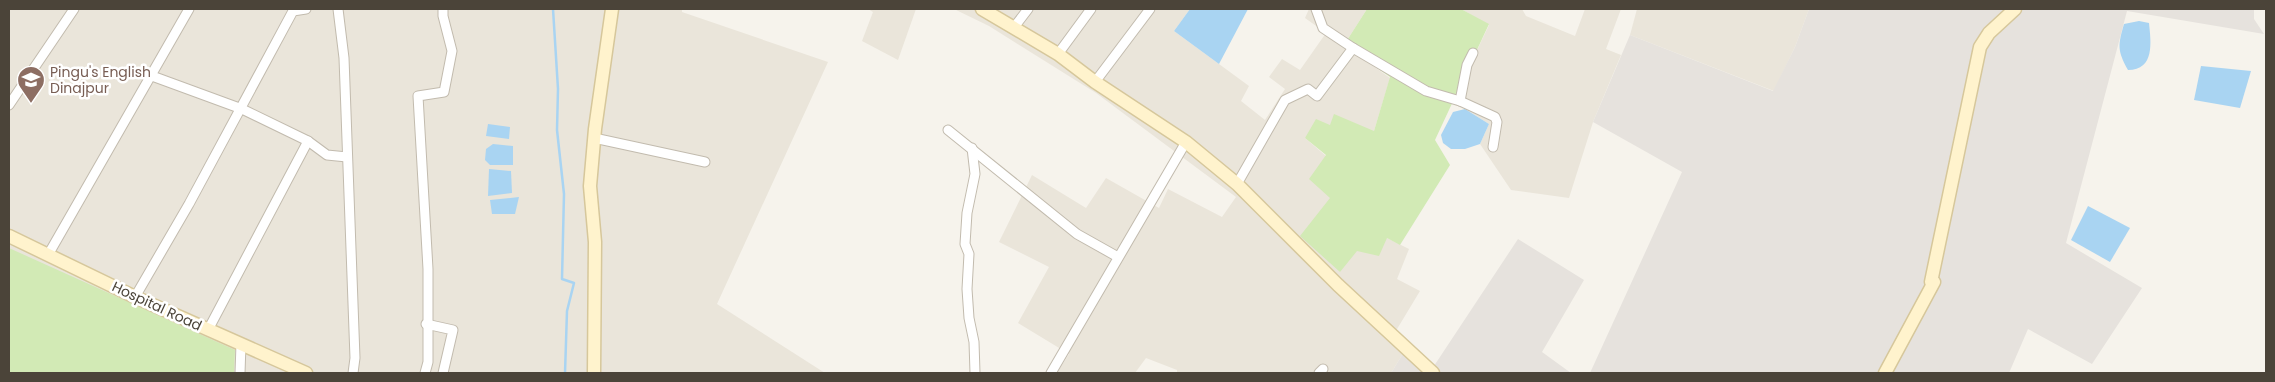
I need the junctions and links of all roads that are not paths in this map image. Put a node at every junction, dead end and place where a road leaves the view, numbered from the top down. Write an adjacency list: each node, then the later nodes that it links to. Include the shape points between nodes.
1 (190, 9): 17 (street)
2 (306, 9): 21 (street, via 293,11)
3 (338, 9): 28 (street, via 344,58)
4 (443, 9): 35 (street, via 452,52 444,92 418,96 428,269)
5 (612, 9): 23 (street)
6 (1028, 9): 13 (street)
7 (1091, 9): 16 (street)
8 (1150, 9): 18 (street)
9 (1316, 9): 14 (street, via 1323,28)
10 (2015, 9): 47 (street, via 1989,33 1980,47 1930,282 1934,282)
11 (988, 10): 13 (street)
12 (69, 11): 20 (street)
13 (1015, 26): 16 (street)
14 (1352, 48): 19 (street, via 1426,91); 30 (street, via 1317,96 1308,89 1285,100)
15 (1473, 53): 19 (street)
16 (1058, 54): 18 (street)
17 (152, 76): 21 (street); 32 (street)
18 (1095, 82): 25 (street)
19 (1460, 101): 26 (street, via 1495,117)
20 (9, 105)
21 (242, 109): 24 (street); 34 (street)
22 (948, 130): 27 (street)
23 (594, 138): 29 (street); 43 (street, via 590,186 594,242)
24 (308, 141): 28 (street, via 326,155); 36 (street)
25 (1186, 142): 30 (street); 33 (street)
26 (1493, 147)
27 (972, 148): 33 (street, via 1077,234); 44 (street, via 975,174 965,244 969,254 967,290)
28 (347, 157): 40 (street, via 356,358)
29 (705, 162)
30 (1237, 184): 46 (street, via 1338,285)
31 (9, 236): 32 (street, Hospital Road)
32 (48, 255): 34 (street, Hospital Road)
33 (1118, 256): 45 (street)
34 (135, 297): 36 (street, Hospital Road)
35 (426, 324): 41 (street, via 428,362); 42 (street, via 453,330)
36 (208, 330): 37 (street, Hospital Road)
37 (241, 344): 38 (street); 39 (street, Hospital Road)
38 (240, 373)
39 (306, 373)
40 (353, 373)
41 (425, 373)
42 (443, 373)
43 (594, 373)
44 (975, 373)
45 (1051, 373)
46 (1433, 373)
47 (1885, 373)

